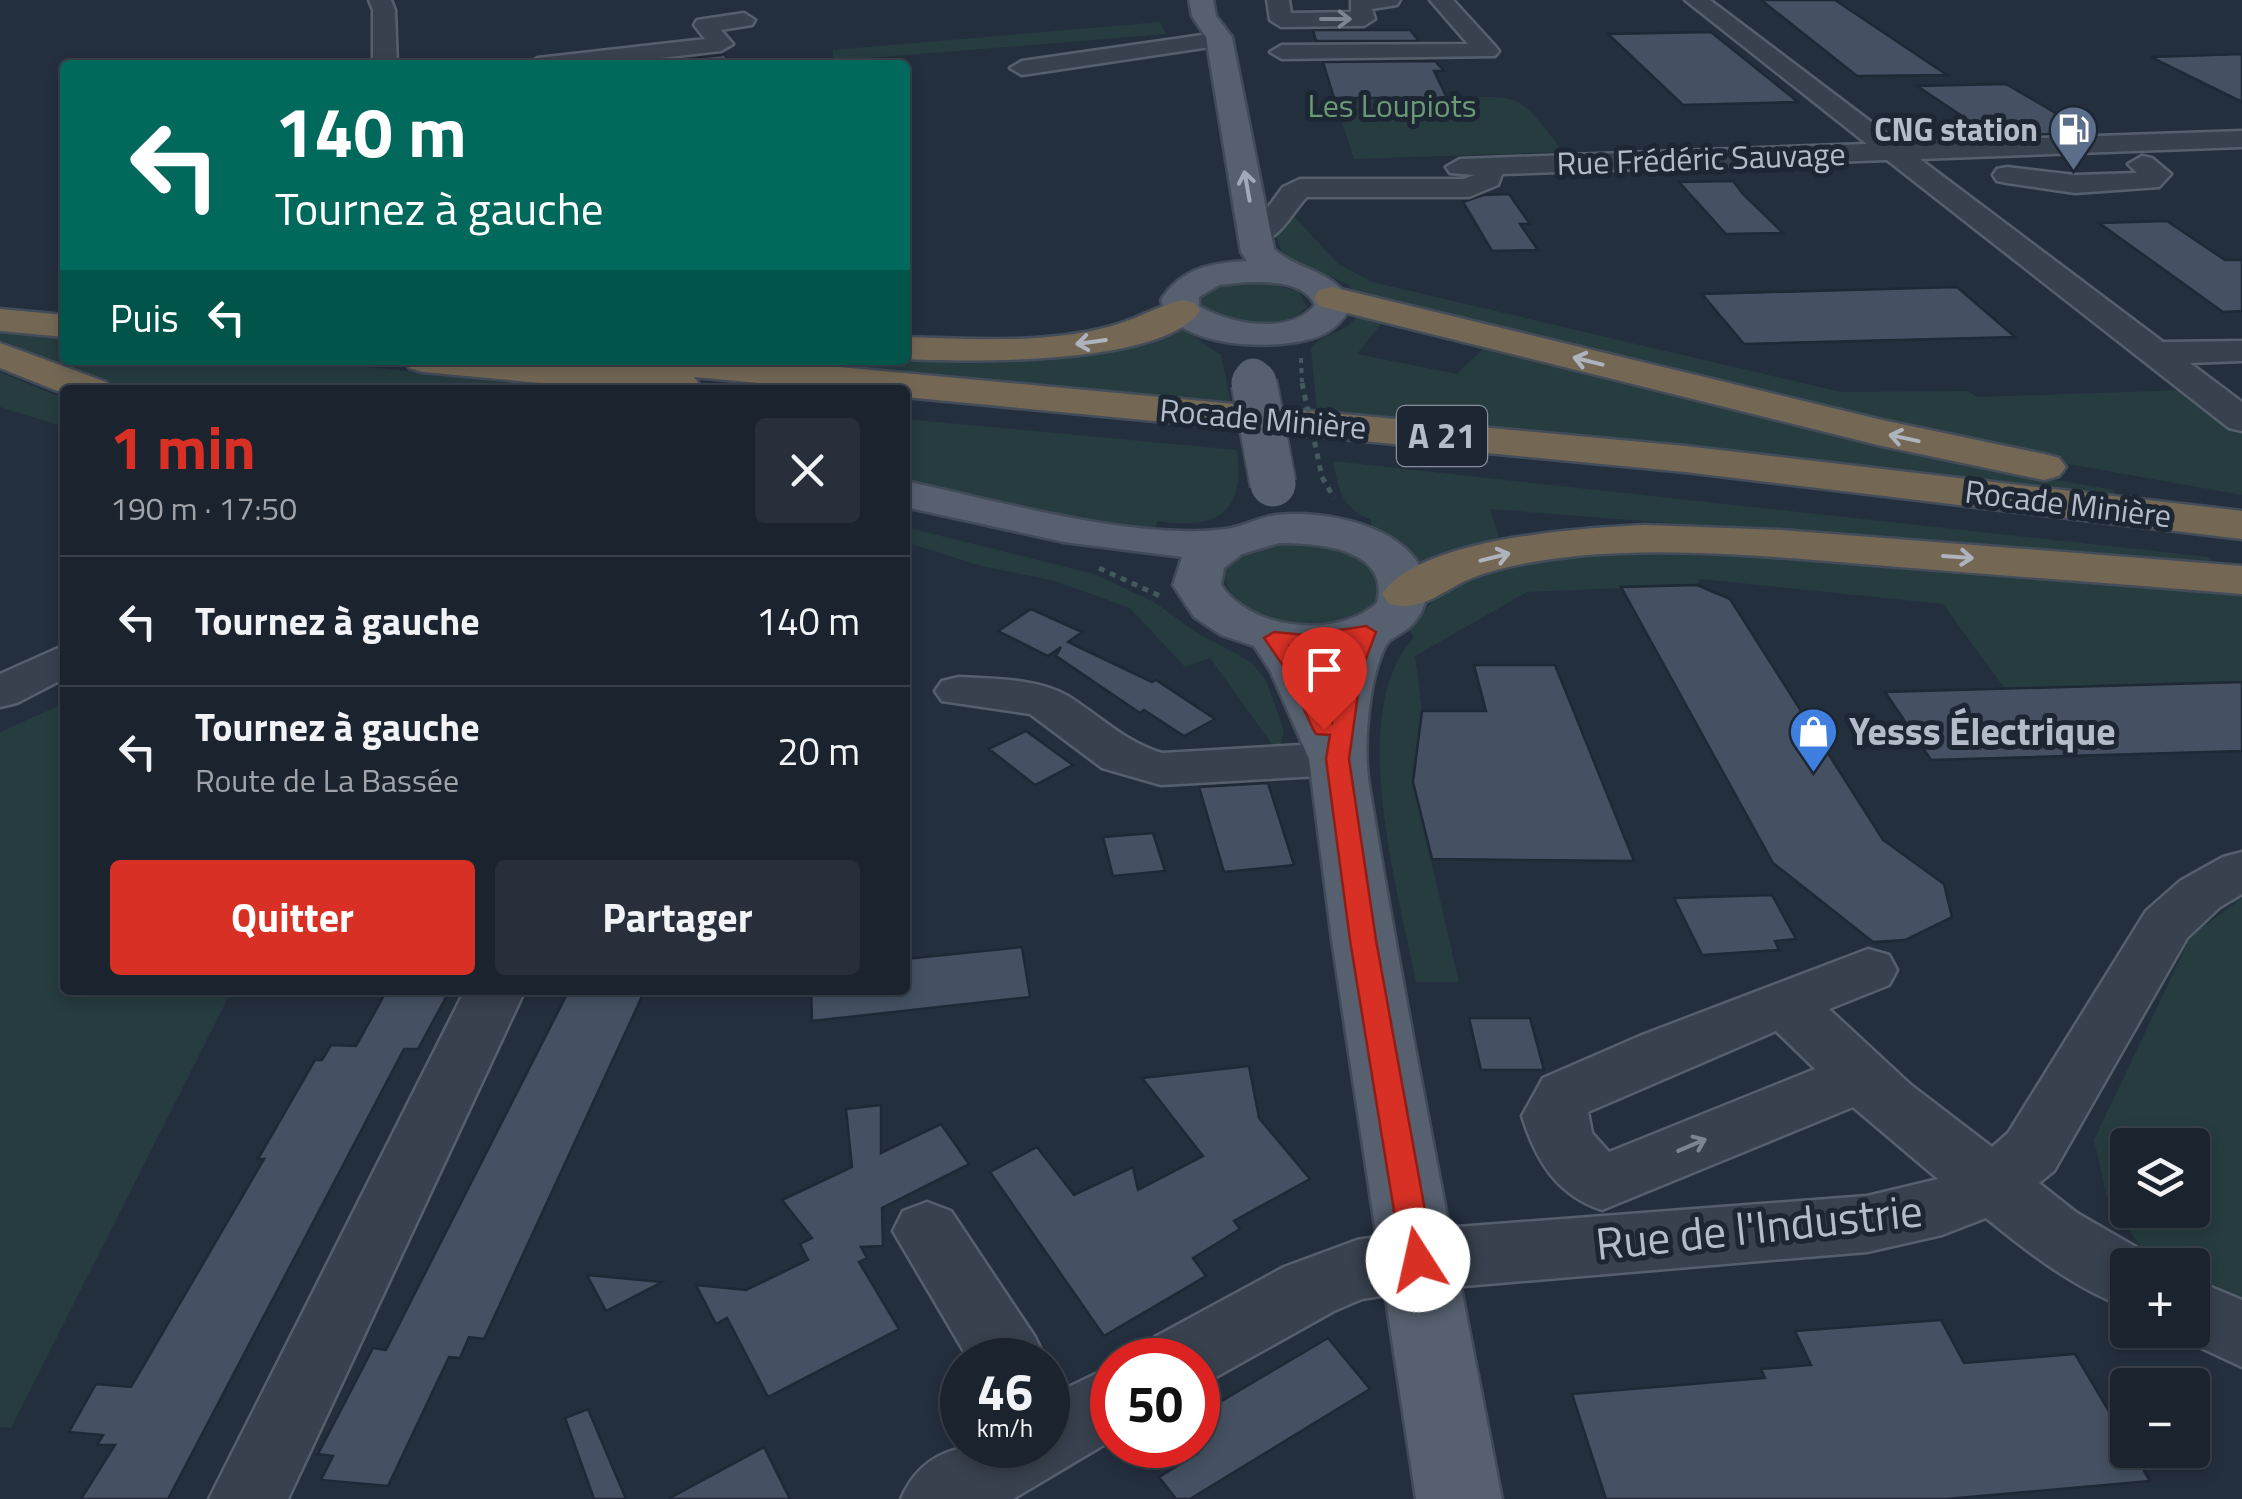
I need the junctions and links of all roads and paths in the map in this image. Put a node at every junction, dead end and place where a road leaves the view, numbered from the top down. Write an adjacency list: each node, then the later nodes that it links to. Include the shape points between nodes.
1 (380, 0): 13 (street)
2 (1175, 0): 10 (main road)
3 (1201, 0): 17 (main road, via 1219,37)
4 (1278, 0): 5 (street, one-way to 5, via 1281,20 1364,19 1358,5)
5 (1389, 0)
6 (1440, 0): 12 (street, via 1487,51)
7 (1696, 0): 19 (street)
8 (744, 20): 11 (street, via 705,25)
9 (1242, 32): 17 (main road, via 1242,64)
10 (1202, 42): 16 (street); 23 (main road)
11 (721, 44): 14 (street); 15 (street, via 735,59)
12 (1282, 52)
13 (386, 60)
14 (582, 60)
15 (726, 60)
16 (1022, 68)
17 (1226, 77): 24 (main road, one-way to 17)
18 (2242, 139): 20 (street, Rue Frédéric Sauvage)
19 (1893, 152): 20 (street, Rue Frédéric Sauvage); 22 (street); 24 (street, Rue Frédéric Sauvage, via 1472,167 1490,173 1488,180 1468,188 1300,188 1276,223)
20 (2135, 159): 21 (street, via 2136,170); 21 (street, via 2156,174 2148,181 2075,184)
21 (2006, 175): 22 (street)
22 (1927, 178): 35 (street)
23 (1216, 188)
24 (1255, 234): 25 (main road, via 1258,252)
25 (1280, 274): 28 (main road, via 1319,286); 30 (main road, via 1220,261 1178,300)
26 (0, 297): 27 (highway); 29 (highway)
27 (60, 298)
28 (1332, 298): 37 (main road, via 1330,315); 48 (highway, one-way to 28, via 1882,433)
29 (60, 305)
30 (1196, 319): 33 (highway, one-way to 33, via 1089,343); 37 (main road); 37 (main road, via 1250,334)
31 (0, 320): 32 (highway)
32 (60, 326)
33 (910, 348)
34 (2242, 351): 35 (street)
35 (2155, 353): 45 (street)
36 (0, 355): 40 (highway)
37 (1289, 364): 47 (main road); 47 (path, bridge)
38 (476, 365): 41 (highway)
39 (694, 365): 42 (highway, Rocade Minière / A 21)
40 (79, 385)
41 (686, 385)
42 (905, 385)
43 (910, 386): 50 (highway, Rocade Minière / A 21, via 1685,459)
44 (910, 406): 52 (highway, Rocade Minière / A 21, via 1680,482)
45 (2242, 420)
46 (910, 495): 51 (main road, via 1134,539 1188,545)
47 (1315, 496): 51 (main road); 51 (main road, via 1276,529); 56 (main road, via 1401,570)
48 (2242, 502)
49 (910, 507): 55 (main road, via 1147,559)
50 (2242, 525)
51 (1235, 539): 55 (main road, via 1199,567)
52 (2242, 548)
53 (1092, 566): 55 (path)
54 (2242, 580): 56 (highway, one-way to 54, via 1429,578 1502,554 1644,541 1860,550)
55 (1184, 593): 58 (main road, via 1243,629)
56 (1406, 594): 57 (main road, via 1389,620)
57 (1366, 632): 58 (main road, via 1306,641); 64 (main road, via 1347,686)
58 (1274, 638): 64 (main road)
59 (60, 662): 62 (street)
60 (60, 678): 63 (street)
61 (959, 692): 64 (street, via 1047,704 1120,757 1161,769)
62 (0, 693)
63 (0, 708)
64 (1337, 759): 72 (main road)
65 (2242, 870): 70 (street, Rue de l'Industrie, via 2166,924 2031,1152)
66 (1868, 970): 68 (street)
67 (493, 995): 80 (street)
68 (1785, 1004): 69 (street); 69 (street, one-way to 69, via 1565,1095 1554,1116 1576,1166 1602,1183)
69 (1860, 1077): 70 (street)
70 (1992, 1185): 72 (street, Rue de l'Industrie, via 1942,1206 1867,1224); 73 (street, via 2053,1234)
71 (927, 1231): 76 (street)
72 (1418, 1260): 77 (street, Rue de l'Industrie, via 1357,1270 1308,1289); 81 (main road)
73 (2110, 1267)
74 (2210, 1319): 75 (street)
75 (2242, 1334)
76 (995, 1338)
77 (1220, 1338)
78 (993, 1468): 79 (street)
79 (945, 1498)
80 (248, 1499)
81 (1458, 1499)

